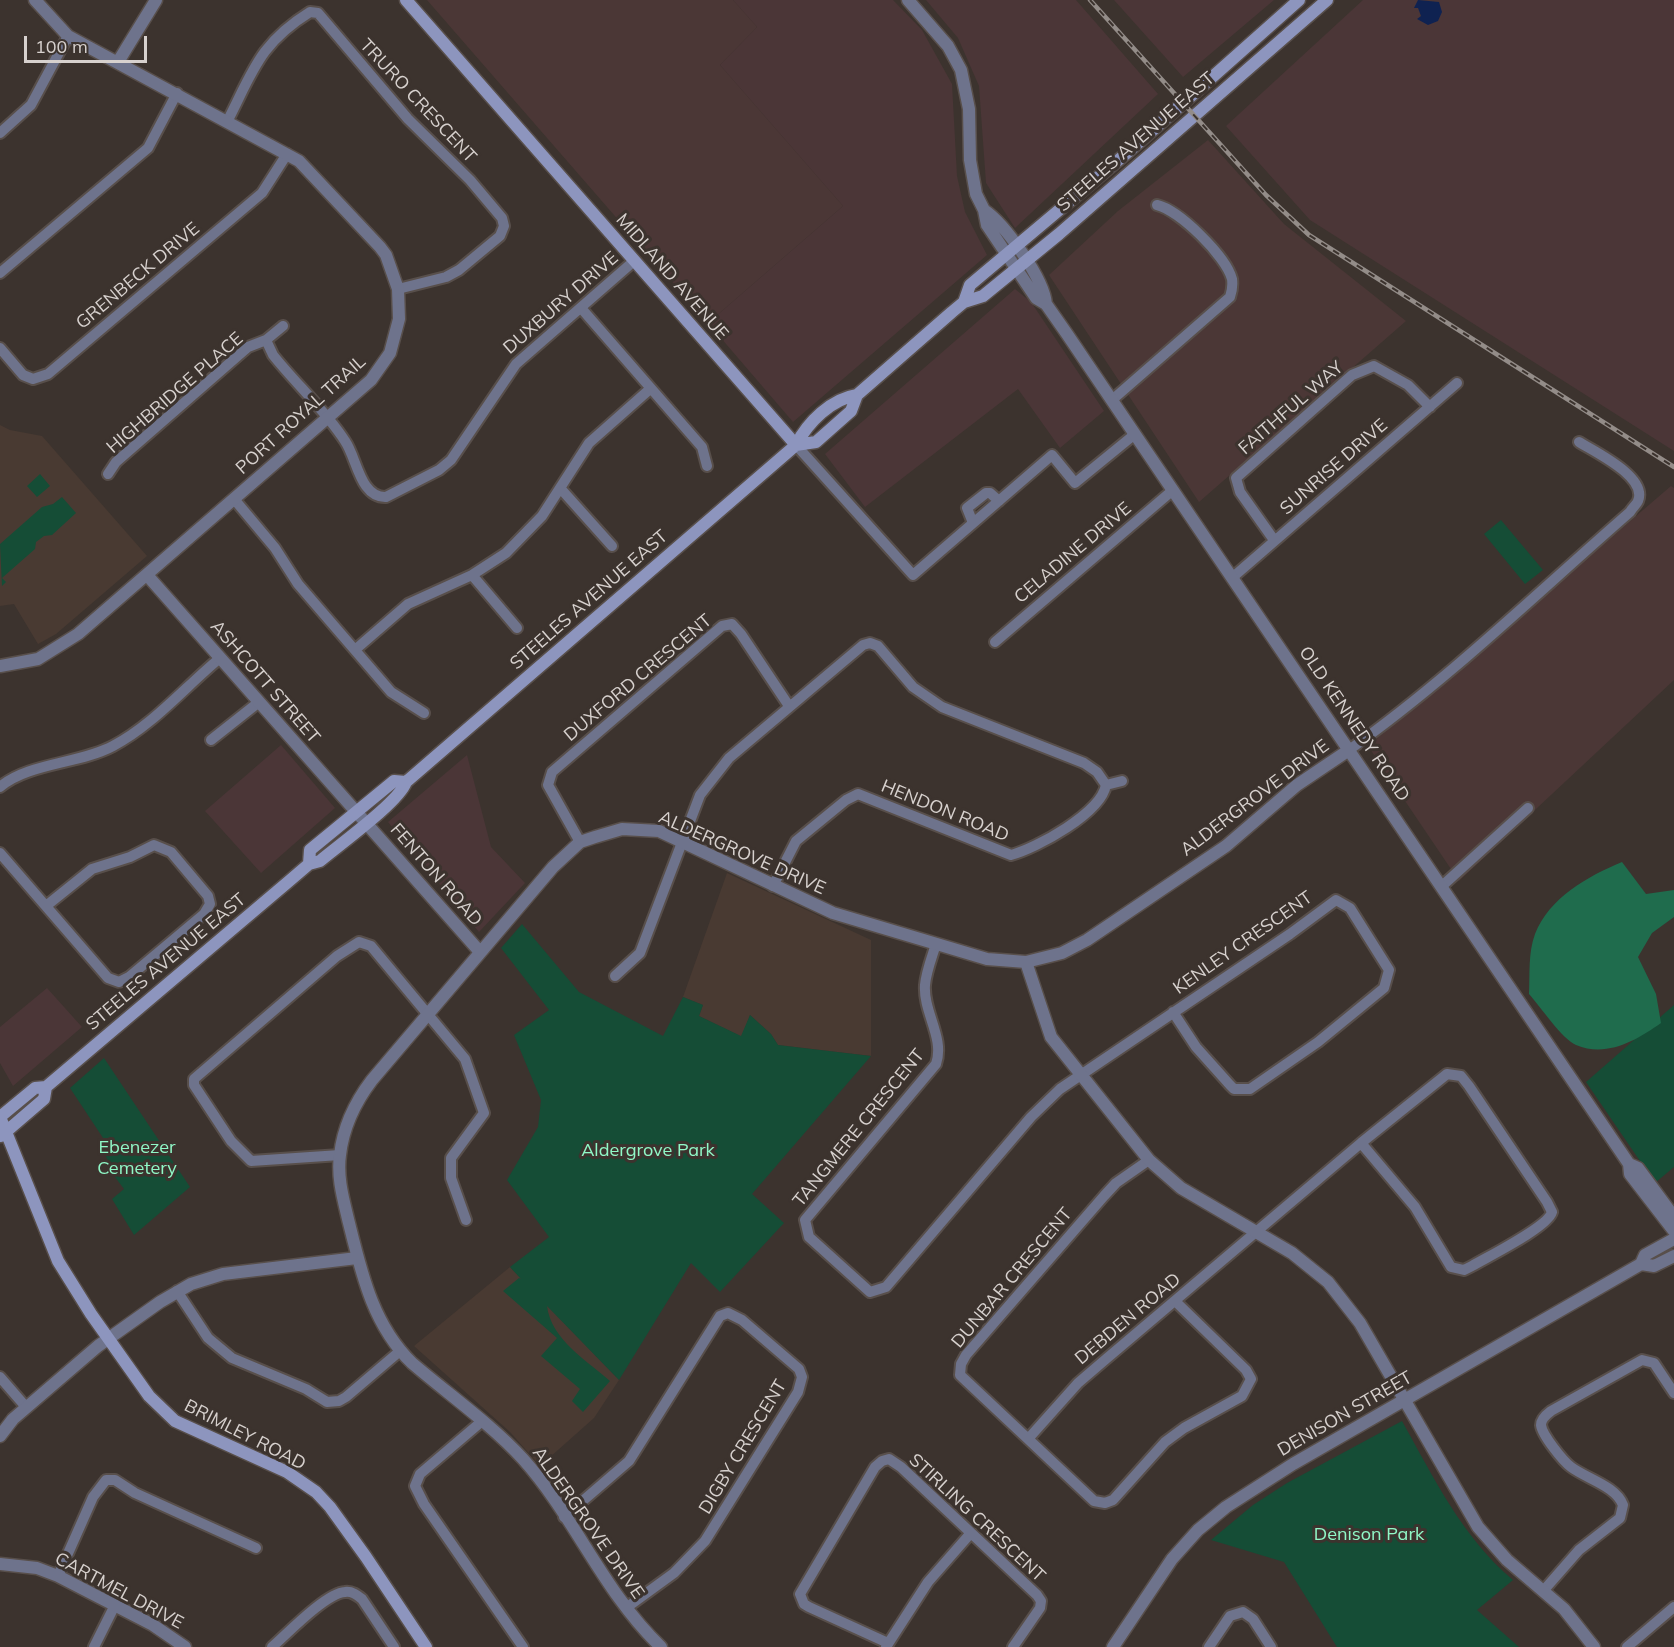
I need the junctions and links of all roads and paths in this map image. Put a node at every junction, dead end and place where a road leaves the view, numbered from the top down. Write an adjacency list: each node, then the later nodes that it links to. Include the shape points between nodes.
1 (35, 0): 7 (street, PORT ROYAL TRAIL)
2 (156, 0): 8 (street)
3 (406, 0): 15 (main road, MIDLAND AVENUE)
4 (908, 0): 14 (street, OLD KENNEDY ROAD, via 948,46 961,70 969,109 970,160 976,194 984,210 998,219)
5 (1299, 0): 14 (main road, STEELES AVENUE EAST)
6 (1327, 0): 16 (main road, STEELES AVENUE EAST)
7 (68, 36): 8 (street, PORT ROYAL TRAIL); 11 (street, via 31,105)
8 (118, 62): 9 (street, PORT ROYAL TRAIL)
9 (177, 93): 10 (street, PORT ROYAL TRAIL); 17 (street, via 148,148)
10 (228, 120): 12 (street, PORT ROYAL TRAIL); 18 (street, TRURO CRESCENT, via 263,51 301,18 310,12 318,13 408,119 502,218 500,236 459,270)
11 (0, 134)
12 (287, 153): 18 (street, PORT ROYAL TRAIL, via 310,170 380,247); 23 (street, GRENBECK DRIVE, via 262,193 48,374 33,379 23,375)
13 (1157, 205): 26 (street, via 1170,208 1219,256 1233,288 1230,297)
14 (1012, 251): 16 (street, OLD KENNEDY ROAD); 19 (main road, STEELES AVENUE EAST, via 970,285)
15 (634, 261): 20 (street, DUXBURY DRIVE); 31 (main road, MIDLAND AVENUE)
16 (1021, 265): 19 (main road, STEELES AVENUE EAST, via 983,296); 26 (street, OLD KENNEDY ROAD, via 1036,298 1046,304)
17 (0, 273)
18 (398, 289): 28 (street, PORT ROYAL TRAIL, via 398,330 386,361 371,380)
19 (964, 302): 31 (main road, STEELES AVENUE EAST, via 857,395 851,411 816,442)
20 (581, 308): 25 (street); 28 (street, DUXBURY DRIVE, via 510,371 451,460 386,497 367,488 345,441)
21 (283, 326): 22 (street, HIGHBRIDGE PLACE)
22 (266, 340): 28 (street, HIGHBRIDGE PLACE, via 273,355); 33 (street, HIGHBRIDGE PLACE, via 248,347 116,462)
23 (0, 348)
24 (1457, 383): 27 (street, SUNRISE DRIVE)
25 (650, 389): 32 (street, via 702,447); 34 (street, via 589,443)
26 (1112, 400): 29 (street, OLD KENNEDY ROAD)
27 (1430, 407): 37 (street, SUNRISE DRIVE); 37 (street, FAITHFUL WAY, via 1408,385 1374,366 1352,375 1236,478 1240,492)
28 (326, 418): 36 (street, PORT ROYAL TRAIL)
29 (1135, 434): 31 (street, MIDLAND AVENUE, via 1075,483 1052,455 999,501 986,493 967,508 973,523 913,575); 35 (street, OLD KENNEDY ROAD)
30 (1579, 442): 51 (street, ALDERGROVE DRIVE, via 1632,476 1639,500 1445,673)
31 (796, 445): 53 (main road, STEELES AVENUE EAST)
32 (707, 466)
33 (108, 474)
34 (561, 489): 38 (street); 40 (street, via 542,516 506,553)
35 (1173, 490): 41 (street, OLD KENNEDY ROAD); 43 (street, CELADINE DRIVE)
36 (234, 499): 39 (street, PORT ROYAL TRAIL); 44 (street, via 275,548 298,584)
37 (1274, 540): 41 (street, SUNRISE DRIVE)
38 (612, 546)
39 (147, 575): 45 (street, ASHCOTT STREET); 46 (street, PORT ROYAL TRAIL, via 53,651 27,662)
40 (472, 575): 42 (street); 44 (street, via 408,604)
41 (1233, 578): 51 (street, OLD KENNEDY ROAD)
42 (517, 627)
43 (995, 642)
44 (356, 649): 49 (street, via 391,692)
45 (220, 658): 47 (street, ASHCOTT STREET); 55 (street, via 119,743 94,756 14,777)
46 (0, 666)
47 (259, 702): 50 (street); 57 (street, ASHCOTT STREET)
48 (789, 706): 54 (street, via 852,652 870,643 885,652 913,687 942,707 1084,763); 59 (street, DUXFORD CRESCENT, via 736,628 732,624 722,626 552,772 548,786); 60 (street, via 729,758 708,782)
49 (424, 713)
50 (212, 740)
51 (1349, 750): 64 (street, OLD KENNEDY ROAD); 68 (street, ALDERGROVE DRIVE, via 1297,785 1226,846 1087,940 1062,953)
52 (1122, 781): 54 (street)
53 (406, 782): 57 (main road, STEELES AVENUE EAST, via 394,781); 58 (main road, STEELES AVENUE EAST, via 403,792)
54 (1106, 785): 63 (street, HENDON ROAD, via 1101,798 1068,828 1011,855 858,794 796,841)
55 (0, 787)
56 (1528, 808): 64 (street)
57 (356, 812): 58 (street, ASHCOTT STREET); 62 (main road, STEELES AVENUE EAST, via 310,850)
58 (366, 822): 62 (main road, STEELES AVENUE EAST, via 320,861); 67 (street, FENTON ROAD)
59 (580, 842): 60 (street, ALDERGROVE DRIVE, via 634,828 659,831); 67 (street, ALDERGROVE DRIVE, via 553,867)
60 (683, 843): 63 (street, ALDERGROVE DRIVE); 69 (street, via 640,952)
61 (0, 853): 65 (street)
62 (309, 864): 73 (main road, STEELES AVENUE EAST)
63 (773, 886): 66 (street, ALDERGROVE DRIVE, via 832,913)
64 (1442, 886): 79 (street, OLD KENNEDY ROAD)
65 (46, 906): 65 (street, via 108,978 119,982 204,914 210,904 208,896 171,852 154,845 92,869)
66 (936, 944): 68 (street, ALDERGROVE DRIVE, via 987,959); 72 (street, TANGMERE CRESCENT, via 925,987 939,1055 936,1064 805,1220 809,1237 860,1285 870,1292 886,1287 1031,1117)
67 (480, 952): 71 (street, ALDERGROVE DRIVE)
68 (1026, 962): 72 (street, via 1051,1037)
69 (615, 976)
70 (1173, 1012): 70 (street, KENLEY CRESCENT, via 1196,1047 1230,1085 1234,1089 1250,1089 1318,1042 1384,988 1389,970 1350,908 1336,900); 72 (street, KENLEY CRESCENT)
71 (427, 1015): 77 (street, ALDERGROVE DRIVE, via 360,1096); 77 (street, via 371,946 359,942 337,956 194,1079 194,1085 231,1141 251,1161); 81 (street, via 465,1059 484,1113 451,1158 451,1178)
72 (1079, 1076): 78 (street)
73 (46, 1087): 74 (main road, STEELES AVENUE EAST, via 35,1088); 75 (main road, STEELES AVENUE EAST, via 44,1099)
74 (0, 1117): 75 (main road, BRIMLEY ROAD)
75 (3, 1134): 90 (main road, BRIMLEY ROAD, via 58,1261)
76 (1361, 1143): 76 (street, DEBDEN ROAD, via 1415,1207 1451,1267 1464,1270 1551,1218 1547,1202 1461,1076 1447,1074 1437,1079); 83 (street, DEBDEN ROAD)
77 (340, 1155): 86 (street, ALDERGROVE DRIVE, via 342,1194)
78 (1149, 1160): 83 (street, via 1182,1188); 98 (street, DUNBAR CRESCENT, via 1104,1196 961,1364 960,1375 965,1381)
79 (1629, 1164): 80 (street, OLD KENNEDY ROAD, via 1638,1168); 82 (street, OLD KENNEDY ROAD, via 1630,1174)
80 (1674, 1217)
81 (466, 1220)
82 (1674, 1231)
83 (1256, 1232): 89 (street, DEBDEN ROAD); 94 (street, via 1314,1269 1344,1300)
84 (1674, 1239): 87 (street, DENISON STREET, via 1645,1255)
85 (1674, 1256): 87 (street, DENISON STREET, via 1654,1266)
86 (357, 1258): 88 (street, via 223,1274); 91 (street, ALDERGROVE DRIVE, via 369,1297)
87 (1641, 1264): 94 (street, DENISON STREET)
88 (177, 1292): 90 (street); 91 (street, via 217,1348 327,1402 346,1397)
89 (1175, 1301): 98 (street, DEBDEN ROAD, via 1078,1383); 98 (street, DUNBAR CRESCENT, via 1246,1370 1251,1379 1247,1391 1174,1435 1113,1500 1105,1503 1094,1501)
90 (109, 1337): 95 (street); 113 (main road, BRIMLEY ROAD, via 149,1396 175,1421 287,1472 316,1492)
91 (400, 1351): 96 (street, ALDERGROVE DRIVE)
92 (0, 1377): 95 (street)
93 (1674, 1393): 104 (street, via 1654,1363 1642,1360 1543,1418 1544,1433 1565,1462 1617,1495 1623,1505 1620,1518 1579,1551)
94 (1404, 1401): 104 (street, via 1478,1527 1508,1560); 117 (street, DENISON STREET, via 1252,1489 1198,1530 1156,1580)
95 (26, 1407): 97 (street)
96 (481, 1422): 99 (street, ALDERGROVE DRIVE, via 522,1459); 114 (street, via 420,1474 415,1486)
97 (0, 1436)
98 (1028, 1439)
99 (564, 1517): 107 (street, ALDERGROVE DRIVE); 107 (street, DIGBY CRESCENT, via 629,1461 720,1316 728,1313 742,1320 799,1369 802,1377 798,1392 705,1541 674,1573)
100 (970, 1534): 108 (street, via 934,1574); 108 (street, STIRLING CRESCENT, via 901,1467 889,1459 875,1467 800,1594 809,1607); 116 (street, STIRLING CRESCENT, via 1041,1601 1036,1615)
101 (256, 1548): 103 (street, via 135,1493 115,1480 106,1480 93,1497)
102 (0, 1564): 103 (street, CARTMEL DRIVE, via 37,1568)
103 (58, 1576): 105 (street, CARTMEL DRIVE)
104 (1544, 1590): 120 (street, via 1572,1617)
105 (115, 1605): 109 (street); 110 (street, CARTMEL DRIVE)
106 (1674, 1607): 121 (street)
107 (626, 1608): 115 (street, ALDERGROVE DRIVE)
108 (887, 1645)
109 (93, 1647)
110 (185, 1647)
111 (272, 1647): 112 (street, via 319,1606 345,1592 362,1599)
112 (394, 1647)
113 (426, 1647)
114 (523, 1647)
115 (661, 1647)
116 (1013, 1647)
117 (1113, 1647)
118 (1209, 1647): 119 (street, via 1230,1616 1243,1612 1253,1619)
119 (1271, 1647)
120 (1593, 1647)
121 (1627, 1647)

